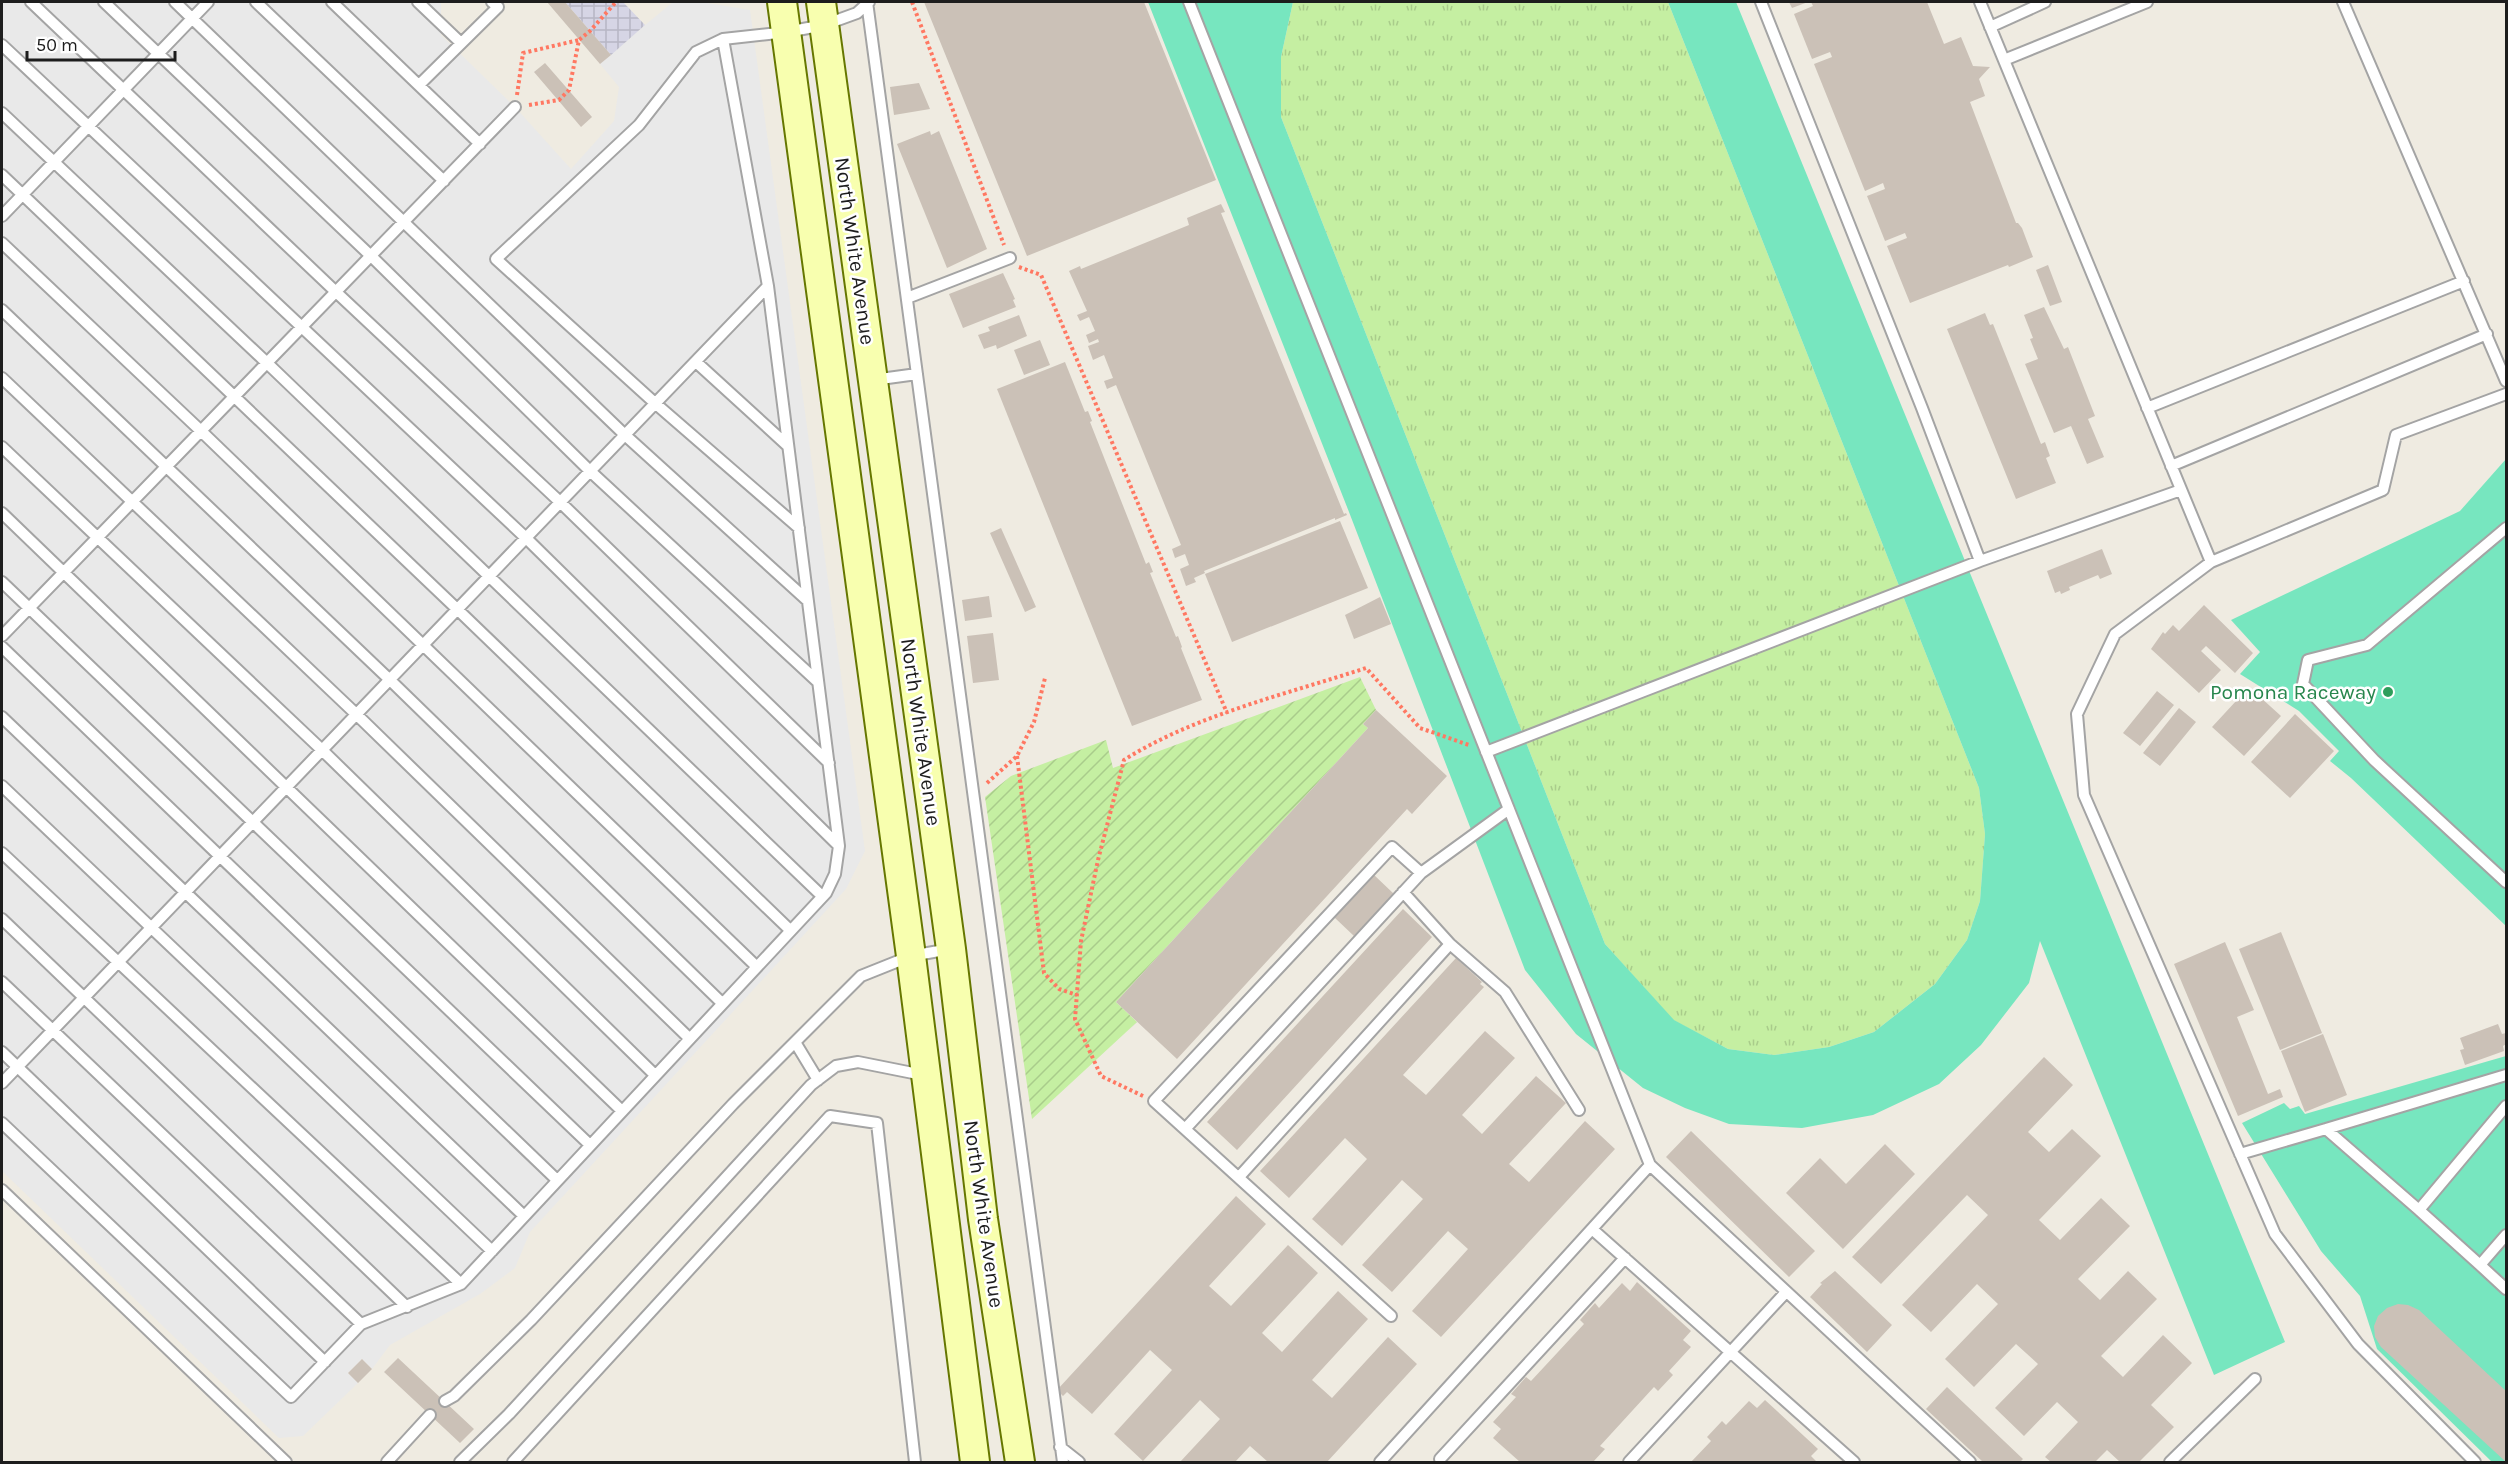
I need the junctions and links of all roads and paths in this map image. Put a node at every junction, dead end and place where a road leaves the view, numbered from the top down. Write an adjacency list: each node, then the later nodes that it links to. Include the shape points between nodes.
1 (31, 2): 30 (lane)
2 (104, 2): 27 (lane)
3 (175, 2): 20 (lane)
4 (208, 2): 20 (lane)
5 (256, 2): 37 (lane)
6 (332, 2): 29 (lane)
7 (418, 2): 25 (lane)
8 (492, 2): 25 (lane, via 498,7)
9 (616, 2): 24 (path)
10 (782, 2): 22 (main road, North White Avenue)
11 (868, 2): 19 (lane, via 857,13); 47 (lane)
12 (912, 2): 43 (path)
13 (1189, 2): 94 (lane)
14 (1761, 2): 76 (lane)
15 (1980, 2): 21 (lane)
16 (2045, 2): 21 (lane)
17 (2147, 2): 28 (lane)
18 (2343, 2): 44 (lane)
19 (822, 13): 22 (lane); 55 (main road, North White Avenue)
20 (192, 18): 27 (lane); 40 (lane)
21 (1990, 27): 28 (lane)
22 (786, 32): 23 (lane); 115 (main road, North White Avenue)
23 (723, 39): 45 (lane); 59 (lane, via 696,52 639,125 496,259)
24 (579, 40): 31 (path, via 569,90 559,100); 31 (path, via 523,53)
25 (461, 43): 29 (lane)
26 (2, 45): 33 (lane)
27 (158, 53): 30 (lane); 42 (lane)
28 (2004, 60): 60 (lane)
29 (418, 85): 34 (lane)
30 (123, 89): 33 (lane); 46 (lane)
31 (515, 107): 34 (lane)
32 (2, 113): 35 (lane)
33 (87, 126): 35 (lane); 49 (lane)
34 (480, 144): 37 (lane)
35 (53, 162): 38 (lane); 52 (lane)
36 (2, 175): 38 (lane)
37 (444, 181): 40 (lane)
38 (22, 195): 39 (lane); 58 (lane)
39 (2, 216)
40 (403, 222): 42 (lane); 62 (lane)
41 (2, 243): 61 (lane)
42 (371, 256): 46 (lane); 67 (lane)
43 (1010, 258): 47 (lane); 90 (path, via 1012,265 1041,275)
44 (2464, 281): 50 (lane); 60 (lane)
45 (768, 286): 51 (lane); 63 (lane)
46 (336, 292): 49 (lane); 70 (lane)
47 (907, 298): 53 (lane)
48 (2, 310): 65 (lane)
49 (301, 328): 52 (lane); 75 (lane)
50 (2487, 334): 56 (lane); 66 (lane)
51 (696, 362): 59 (lane); 63 (lane)
52 (267, 363): 58 (lane); 79 (lane)
53 (917, 374): 55 (lane); 99 (lane)
54 (2, 378): 69 (lane)
55 (872, 380): 114 (main road, North White Avenue)
56 (2506, 381)
57 (2506, 394): 77 (lane, via 2396,435 2383,490)
58 (234, 397): 61 (lane); 83 (lane)
59 (656, 404): 62 (lane); 72 (lane)
60 (2147, 408): 66 (lane)
61 (201, 431): 65 (lane); 85 (lane)
62 (625, 435): 67 (lane); 81 (lane)
63 (788, 446): 72 (lane)
64 (2, 447): 74 (lane)
65 (167, 466): 69 (lane); 88 (lane)
66 (2171, 466): 68 (lane)
67 (590, 471): 70 (lane); 89 (lane)
68 (2181, 490): 76 (lane); 77 (lane)
69 (132, 502): 74 (lane); 91 (lane)
70 (560, 502): 75 (lane); 96 (lane)
71 (2, 513): 78 (lane)
72 (799, 528): 81 (lane)
73 (2506, 528): 106 (lane, via 2367,645 2308,660 2303,684 2374,760)
74 (97, 538): 78 (lane); 93 (lane)
75 (526, 538): 79 (lane); 102 (lane)
76 (1980, 561): 94 (lane)
77 (2211, 562): 140 (lane, via 2115,634 2077,714 2084,795)
78 (64, 572): 82 (lane); 98 (lane)
79 (489, 576): 83 (lane); 109 (lane)
80 (2, 582): 82 (lane)
81 (808, 601): 89 (lane)
82 (29, 608): 84 (lane); 101 (lane)
83 (457, 609): 85 (lane); 112 (lane)
84 (2, 636)
85 (422, 645): 88 (lane); 117 (lane)
86 (2, 647): 104 (lane)
87 (1045, 678): 95 (path, via 1034,722)
88 (390, 680): 91 (lane); 121 (lane)
89 (818, 682): 96 (lane)
90 (1227, 713): 94 (path, via 1366,668 1420,728); 119 (path, via 1145,746 1124,760 1081,941)
91 (356, 714): 93 (lane); 123 (lane)
92 (2, 717): 108 (lane)
93 (322, 750): 98 (lane); 127 (lane)
94 (1486, 752): 100 (lane)
95 (1017, 756): 99 (path); 119 (path, via 1044,973 1059,989)
96 (829, 763): 102 (lane)
97 (2, 786): 111 (lane)
98 (285, 788): 101 (lane); 135 (lane)
99 (973, 795): 163 (lane)
100 (1509, 809): 105 (lane); 141 (lane)
101 (253, 822): 104 (lane); 139 (lane)
102 (840, 846): 109 (lane, via 835,874)
103 (2, 853): 116 (lane)
104 (220, 856): 108 (lane); 143 (lane)
105 (1421, 873): 107 (lane); 132 (lane, via 1392,847)
106 (2506, 882)
107 (1403, 892): 113 (lane); 137 (lane)
108 (184, 893): 111 (lane); 146 (lane)
109 (822, 896): 112 (lane)
110 (2, 919): 120 (lane)
111 (150, 928): 116 (lane); 149 (lane)
112 (790, 930): 117 (lane)
113 (1450, 944): 134 (lane, via 1505,992); 142 (lane)
114 (951, 949): 115 (lane); 171 (main road, North White Avenue, via 983,1219)
115 (911, 956): 124 (lane, via 861,976); 129 (main road, North White Avenue)
116 (117, 963): 120 (lane); 152 (lane)
117 (756, 966): 121 (lane)
118 (2, 982): 122 (lane)
119 (1077, 995): 132 (path, via 1075,1018 1101,1076)
120 (83, 998): 122 (lane); 155 (lane)
121 (722, 1003): 123 (lane)
122 (52, 1030): 126 (lane); 157 (lane)
123 (689, 1038): 127 (lane)
124 (795, 1042): 130 (lane); 161 (lane, via 531,1320)
125 (2, 1052): 126 (lane)
126 (17, 1067): 131 (lane); 159 (lane)
127 (655, 1075): 135 (lane)
128 (2506, 1075): 138 (lane)
129 (926, 1076): 130 (lane, via 858,1062 836,1065); 170 (main road, North White Avenue)
130 (818, 1080): 167 (lane)
131 (2, 1083)
132 (1154, 1101): 137 (lane)
133 (2506, 1106): 145 (lane)
134 (1579, 1110)
135 (622, 1111): 139 (lane)
136 (2, 1123): 159 (lane, via 291,1397)
137 (1185, 1129): 142 (lane)
138 (2326, 1129): 140 (lane); 145 (lane)
139 (590, 1145): 143 (lane)
140 (2240, 1154): 179 (lane, via 2275,1234 2351,1335)
141 (1650, 1166): 147 (lane); 154 (lane)
142 (1239, 1177): 156 (lane)
143 (557, 1180): 146 (lane)
144 (2, 1190): 165 (lane)
145 (2419, 1210): 151 (lane)
146 (524, 1216): 149 (lane)
147 (1592, 1229): 150 (lane); 174 (lane)
148 (2506, 1235): 151 (lane)
149 (492, 1251): 152 (lane)
150 (1625, 1258): 158 (lane); 164 (lane)
151 (2480, 1265): 153 (lane)
152 (460, 1284): 155 (lane)
153 (2506, 1289)
154 (1786, 1292): 158 (lane); 177 (lane)
155 (406, 1307): 157 (lane)
156 (1391, 1316)
157 (361, 1324): 159 (lane)
158 (1731, 1353): 175 (lane); 176 (lane)
159 (325, 1362)
160 (2254, 1379): 178 (lane)
161 (445, 1401)
162 (430, 1415): 166 (lane)
163 (1060, 1447): 172 (lane); 173 (lane)
164 (1440, 1461)
165 (286, 1462)
166 (387, 1462)
167 (460, 1462)
168 (513, 1462): 169 (lane, via 830,1116 877,1123)
169 (915, 1462)
170 (975, 1462)
171 (1020, 1462)
172 (1063, 1462)
173 (1078, 1462)
174 (1380, 1462)
175 (1629, 1462)
176 (1854, 1462)
177 (1970, 1462)
178 (2170, 1462)
179 (2475, 1462)

